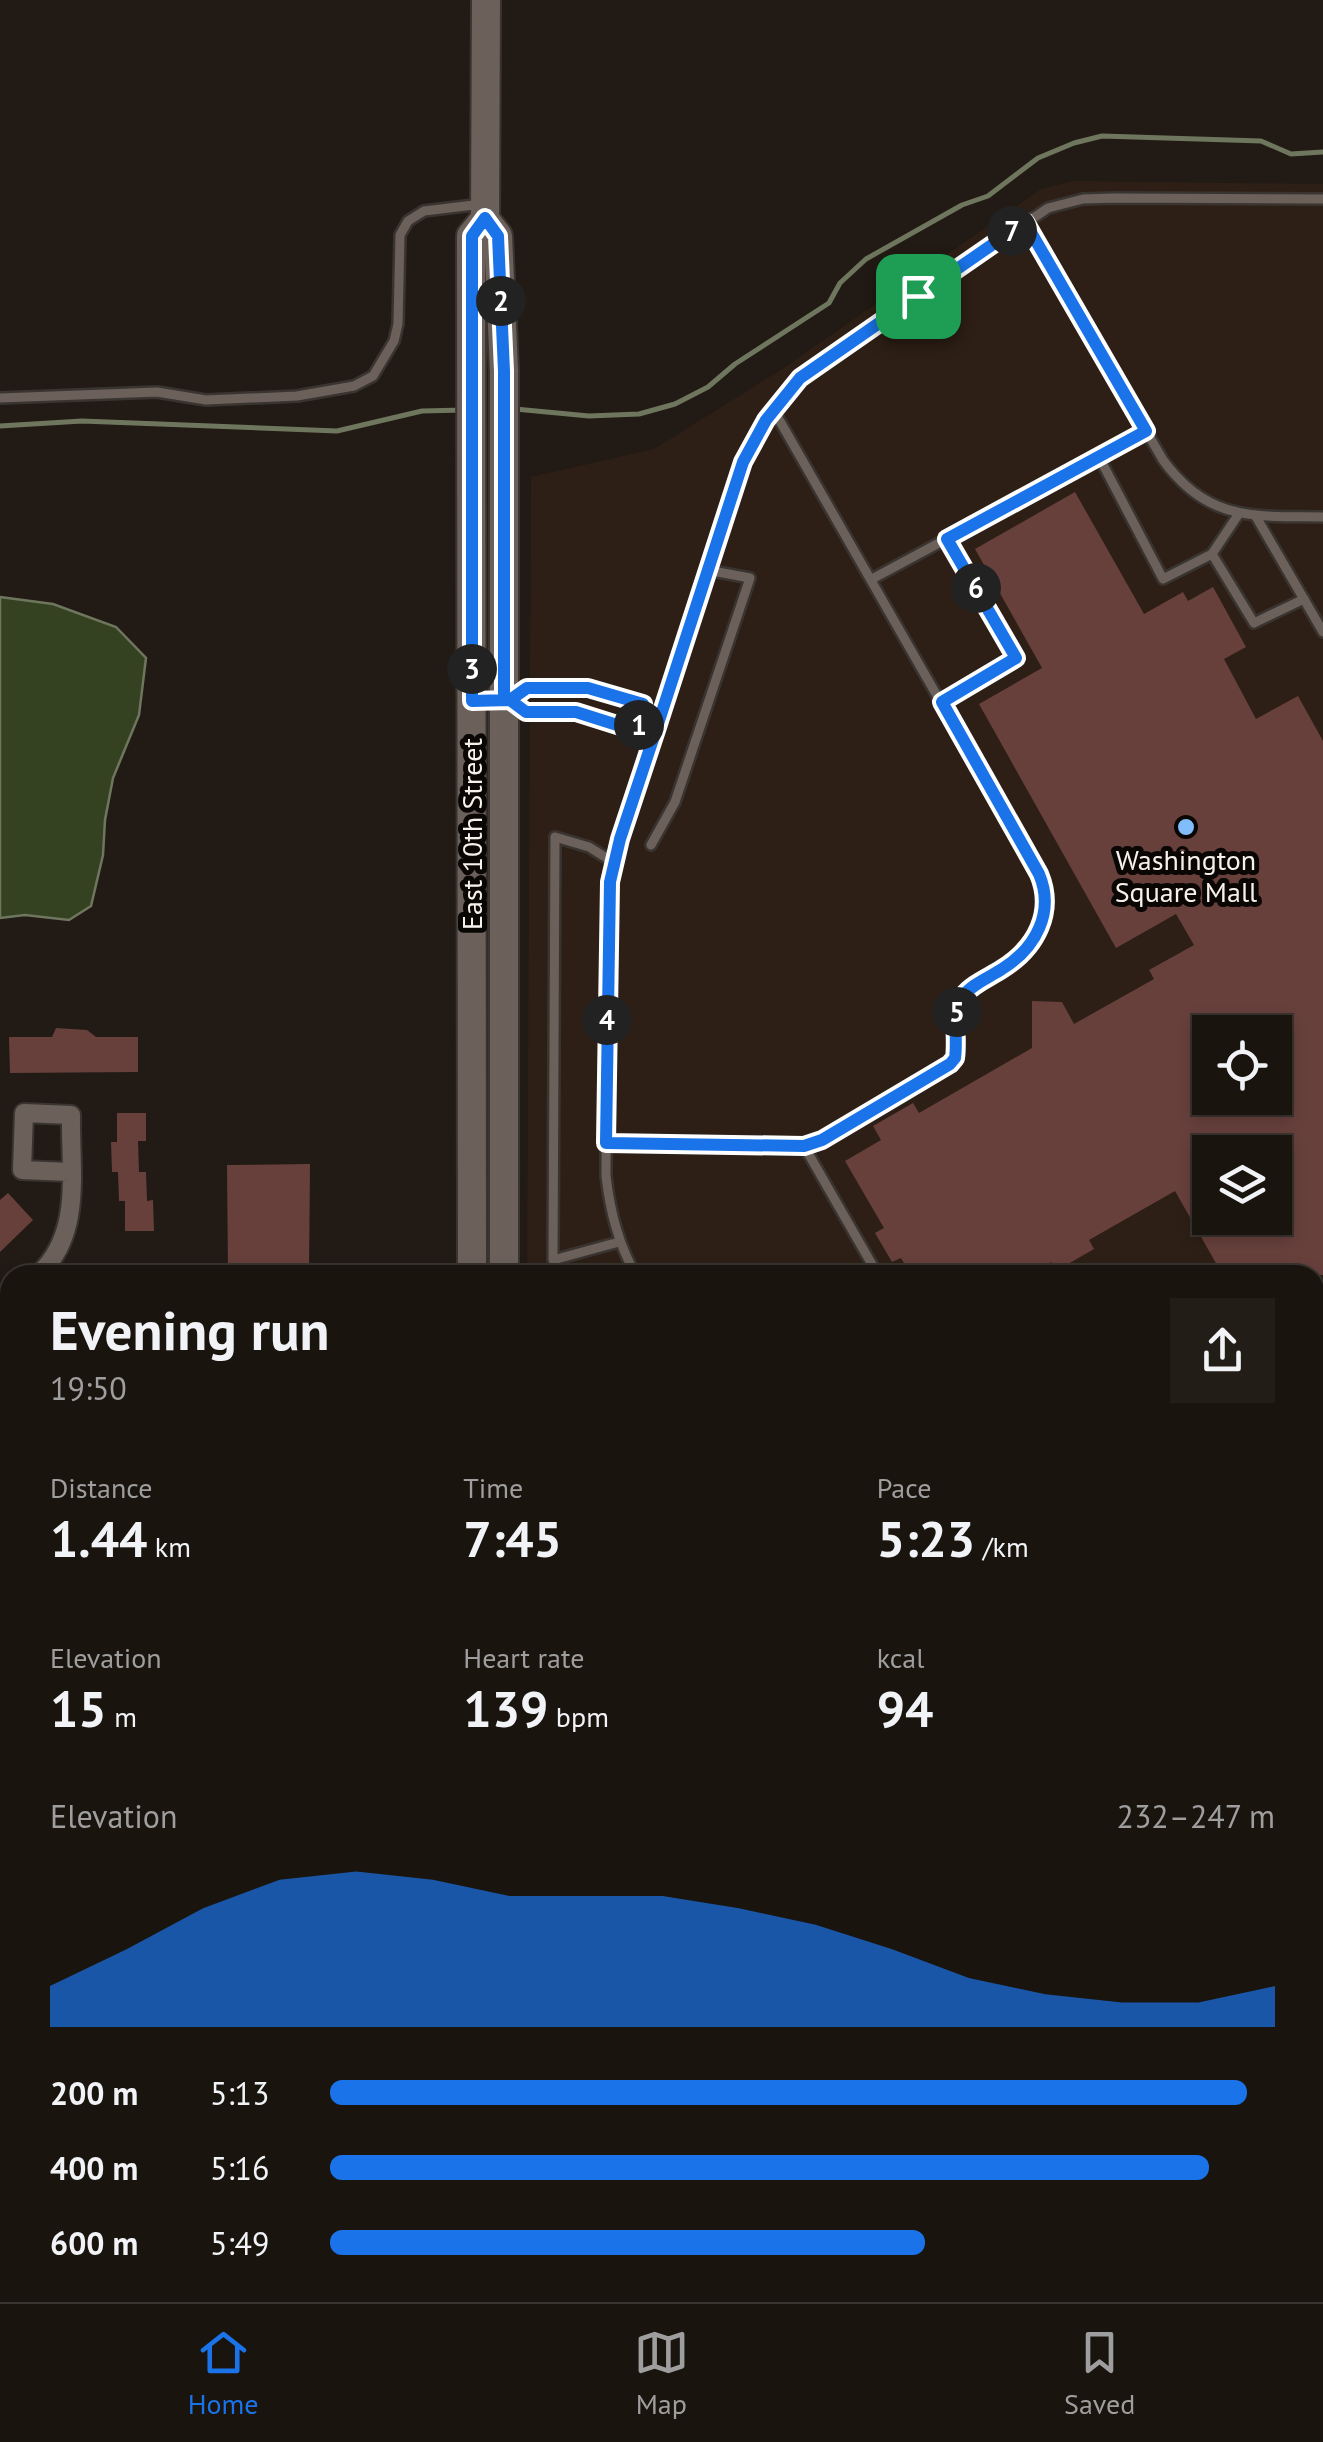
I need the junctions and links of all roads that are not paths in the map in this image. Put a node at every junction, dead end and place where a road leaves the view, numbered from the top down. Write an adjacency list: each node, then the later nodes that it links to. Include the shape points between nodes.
1 (486, 0): 3 (main road, East 10th Street)
2 (1323, 199): 4 (lane, via 1087,199 1048,208)
3 (485, 211): 5 (lane, via 424,211 408,221 400,235 394,341 374,376 354,386 206,400 157,392); 18 (main road, East 10th Street, via 498,236); 19 (main road, East 10th Street, via 472,236)
4 (1025, 222): 6 (lane, via 800,378); 7 (lane)
5 (0, 398)
6 (773, 409): 14 (lane, via 743,462); 15 (lane)
7 (1146, 431): 8 (lane); 9 (lane, via 1185,486)
8 (1099, 457): 12 (lane); 13 (lane, via 1162,578)
9 (1238, 515): 10 (lane); 13 (lane)
10 (1255, 516): 11 (lane); 16 (lane)
11 (1323, 517)
12 (947, 539): 15 (lane); 20 (lane, via 1016,658)
13 (1212, 554): 16 (lane, via 1254,623)
14 (707, 570): 22 (lane); 23 (lane, via 750,578 675,802)
15 (872, 579): 20 (lane)
16 (1304, 599): 17 (lane)
17 (1323, 632)
18 (507, 700): 19 (lane); 21 (lane, via 526,712 576,712 633,730); 21 (lane, via 527,688 588,688 643,704); 31 (main road, East 10th Street)
19 (472, 701): 30 (main road, East 10th Street)
20 (942, 702): 26 (lane, via 1039,874 1047,904 1043,920 1022,954 964,994 950,1064)
21 (646, 720): 22 (lane)
22 (658, 724): 24 (lane)
23 (651, 845)
24 (614, 862): 25 (lane, via 607,920); 28 (lane, via 554,837 553,1260)
25 (606, 1143): 26 (lane); 28 (lane)
26 (804, 1146): 33 (lane)
27 (70, 1172): 29 (street, via 65,1240)
28 (619, 1242): 32 (lane)
29 (47, 1265)
30 (472, 1265)
31 (504, 1265)
32 (631, 1265)
33 (872, 1265)

